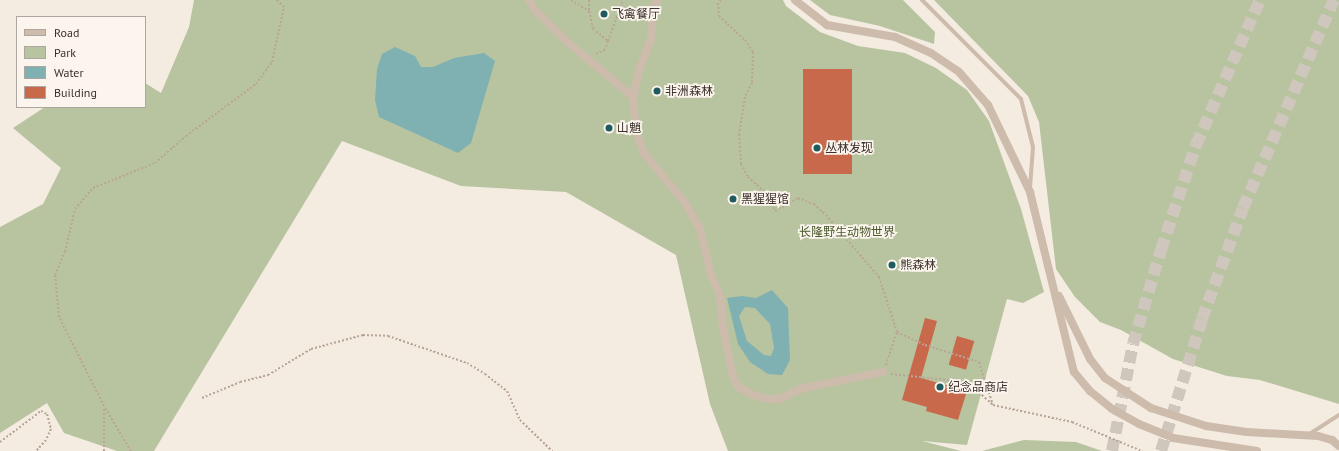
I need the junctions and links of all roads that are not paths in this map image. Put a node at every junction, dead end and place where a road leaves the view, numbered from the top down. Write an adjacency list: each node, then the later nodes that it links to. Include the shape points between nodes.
1 (529, 0): 5 (street, via 535,10)
2 (657, 0): 5 (street, via 653,9 651,39 640,67)
3 (796, 0): 6 (street, via 827,25 895,37 931,53 959,72 988,105)
4 (922, 0): 6 (lane, via 1021,100 1033,147)
5 (633, 97): 8 (street, via 636,132 644,153 685,203 700,229 711,275 720,295 725,342 738,387 753,395 779,399 803,388)
6 (1030, 192): 7 (street)
7 (1054, 286): 10 (street, via 1090,359 1105,378 1151,408 1206,426 1247,432); 12 (street, via 1074,372 1101,400 1139,424 1173,438 1204,445)
8 (883, 372)
9 (1339, 415): 10 (lane)
10 (1307, 435): 11 (street, via 1332,440)
11 (1339, 446)
12 (1257, 451)

